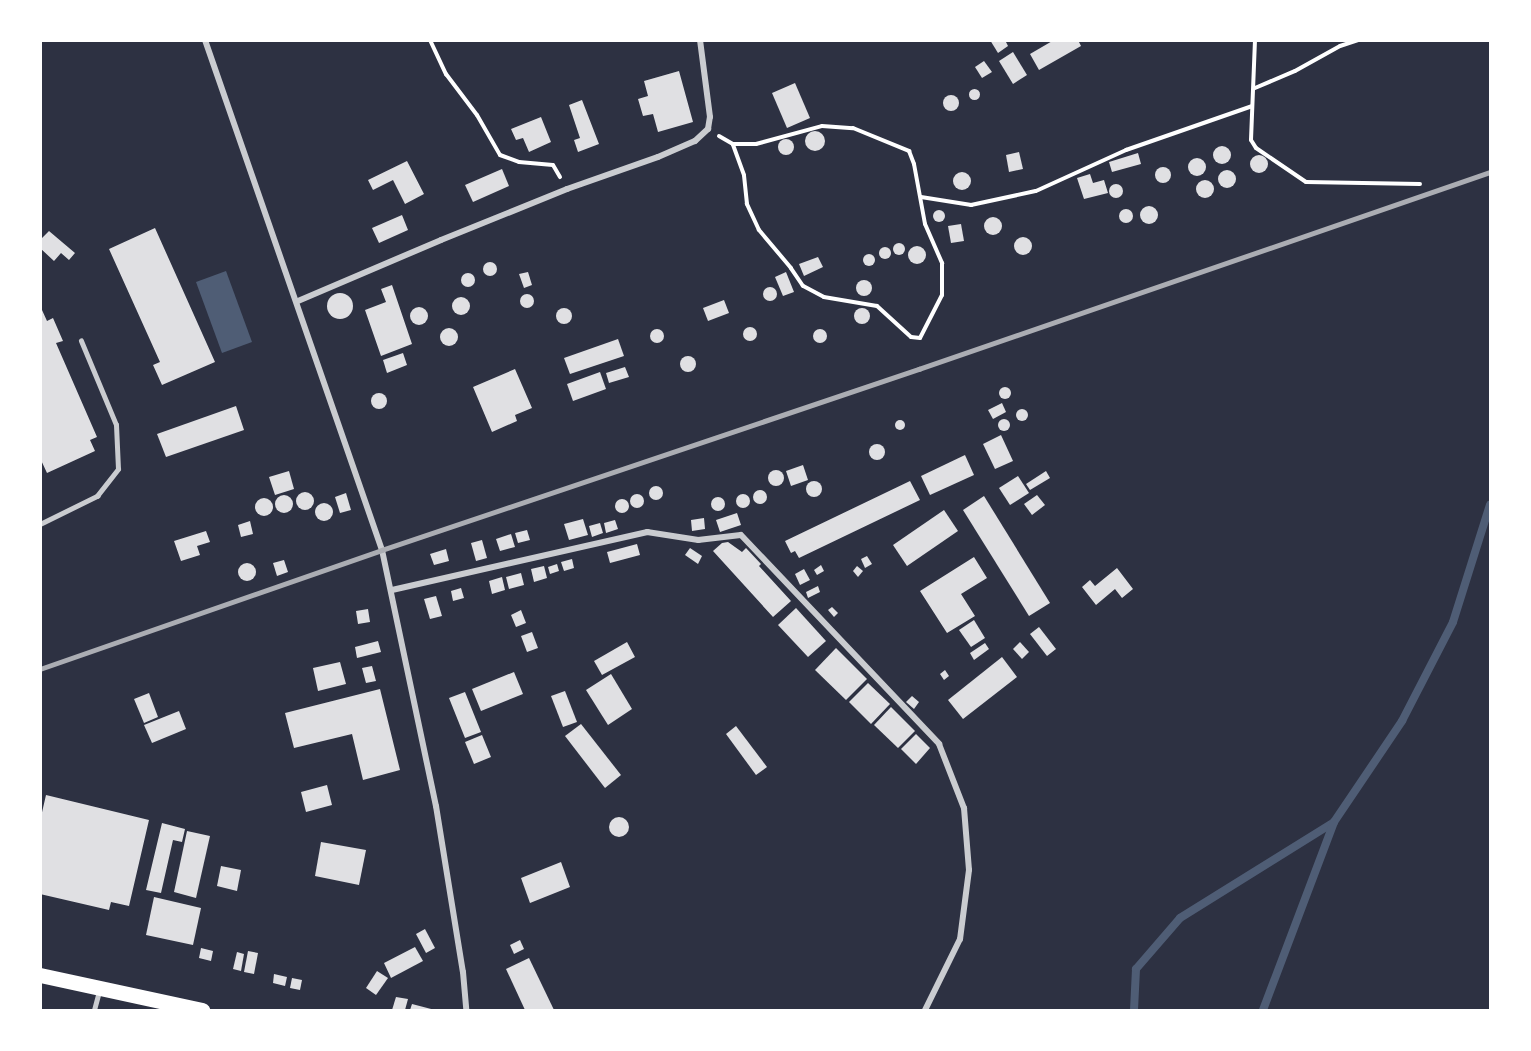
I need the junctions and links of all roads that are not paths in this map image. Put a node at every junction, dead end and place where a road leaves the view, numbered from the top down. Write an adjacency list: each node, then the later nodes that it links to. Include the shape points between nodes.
1 (205, 40): 3 (street)
2 (700, 40): 3 (street, via 709,97 708,129 695,141 567,189)
3 (298, 301): 6 (street)
4 (81, 341): 5 (lane, via 116,424 118,469 97,496)
5 (40, 524)
6 (392, 590): 11 (street, via 436,806); 12 (street, via 647,532 698,540 741,535 939,744 964,808 969,870 960,939)
7 (40, 975): 8 (main road)
8 (100, 988): 9 (lane); 10 (main road)
9 (94, 1011)
10 (202, 1011)
11 (466, 1011)
12 (925, 1011)

